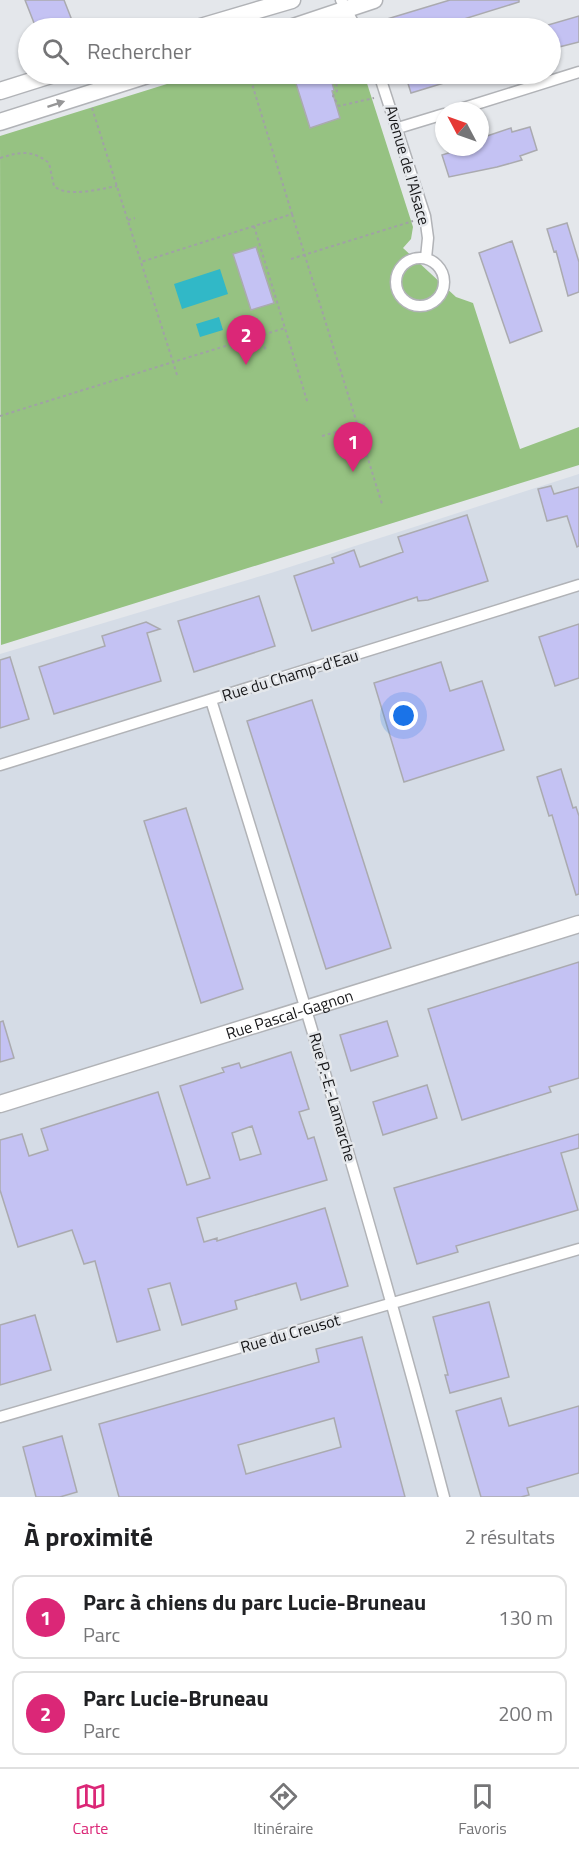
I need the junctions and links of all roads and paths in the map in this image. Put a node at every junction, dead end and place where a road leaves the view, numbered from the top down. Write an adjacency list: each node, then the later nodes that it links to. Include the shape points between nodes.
1 (292, 0): 4 (street)
2 (374, 0): 3 (street)
3 (343, 4): 5 (street); 6 (street)
4 (231, 18)
5 (312, 18)
6 (351, 18)
7 (579, 72): 8 (street)
8 (561, 78)
9 (24, 84): 15 (street)
10 (106, 84): 20 (street, one-way to 10)
11 (252, 84): 24 (path)
12 (336, 84): 16 (path, via 333,96 339,106)
13 (383, 84): 21 (street, Avenue de l'Alsace)
14 (541, 84): 17 (street)
15 (0, 92)
16 (374, 98)
17 (483, 102)
18 (91, 105): 23 (path)
19 (435, 117): 21 (street)
20 (0, 122)
21 (398, 128): 32 (street, Avenue de l'Alsace, via 425,216)
22 (0, 158): 23 (path, via 23,152 34,154 49,163 54,186 60,190)
23 (118, 186): 26 (path)
24 (292, 214): 29 (path); 31 (path)
25 (135, 218): 26 (path)
26 (128, 220): 34 (path)
27 (413, 221): 31 (path)
28 (241, 222): 30 (path)
29 (254, 226): 30 (path); 35 (path)
30 (243, 229): 34 (path)
31 (305, 254): 33 (path); 43 (path)
32 (426, 258): 32 (street, via 411,259 396,276 401,298 415,306 431,304 444,284 440,268)
33 (291, 259)
34 (141, 262): 38 (path)
35 (285, 328): 36 (path); 40 (path)
36 (261, 335): 37 (path); 38 (path)
37 (266, 351)
38 (172, 362): 39 (path); 41 (path)
39 (177, 375)
40 (308, 404)
41 (0, 416)
42 (368, 423): 43 (path)
43 (358, 426): 44 (path); 45 (path)
44 (322, 436)
45 (382, 504)
46 (579, 585): 47 (street, Rue du Champ-d'Eau)
47 (211, 700): 48 (street, Rue du Champ-d'Eau); 50 (street, Rue P.-E.-Lamarche)
48 (0, 765)
49 (579, 924): 50 (street, Rue Pascal-Gagnon)
50 (308, 1009): 51 (street, Rue Pascal-Gagnon); 53 (street, Rue P.-E.-Lamarche)
51 (0, 1104)
52 (579, 1249): 53 (street, Rue du Creusot)
53 (393, 1303): 54 (street, Rue du Creusot); 55 (street, Rue P.-E.-Lamarche)
54 (0, 1417)
55 (444, 1497)

